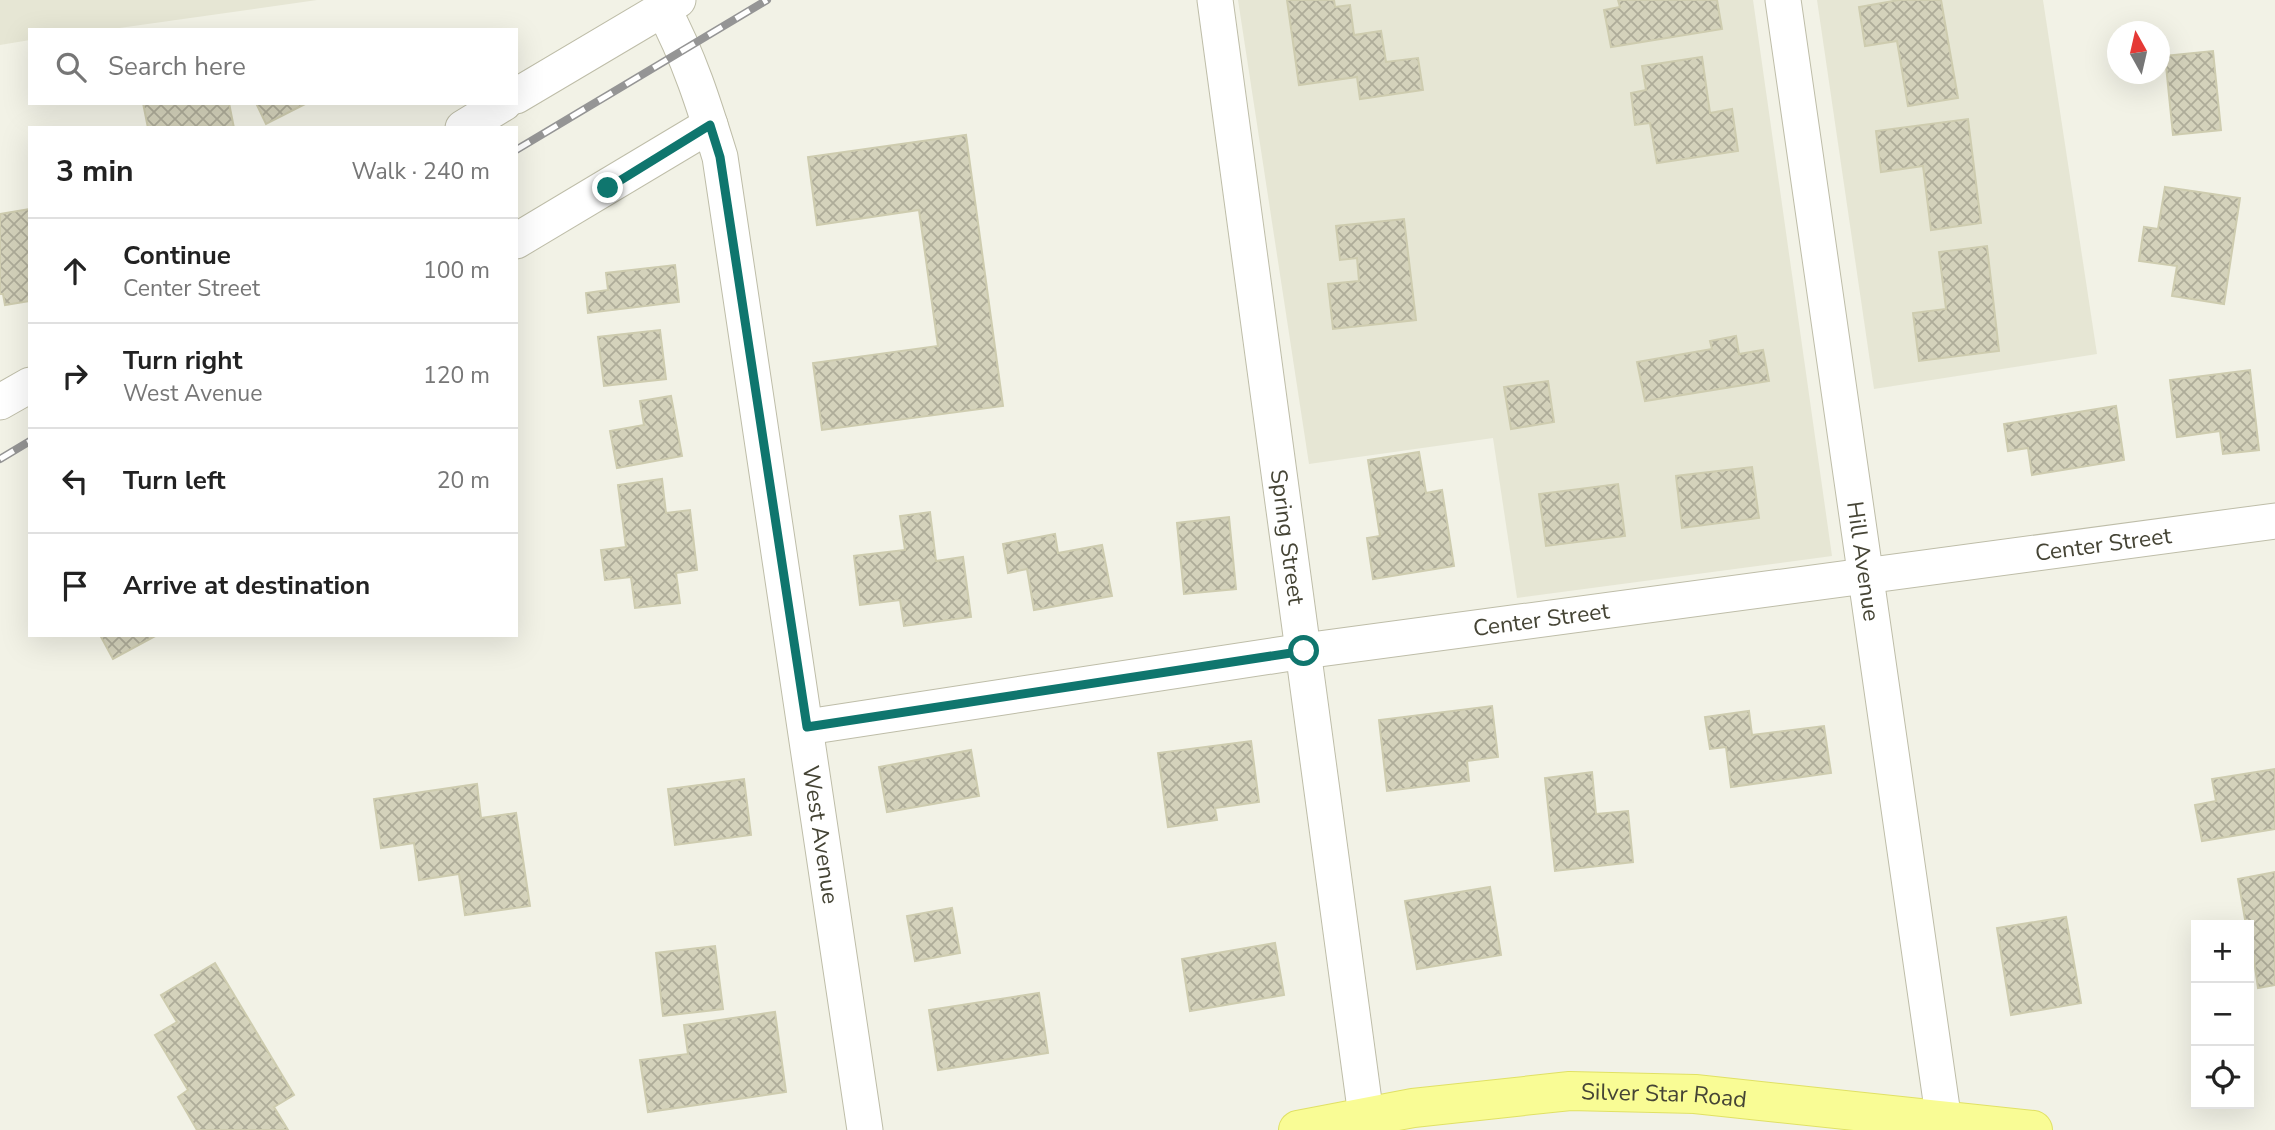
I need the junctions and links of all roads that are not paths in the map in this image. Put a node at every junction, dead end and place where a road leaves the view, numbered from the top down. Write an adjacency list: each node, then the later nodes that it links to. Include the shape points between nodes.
1 (1215, 0): 13 (street, Spring Street)
2 (1783, 0): 12 (street, Hill Avenue)
3 (671, 5): 4 (street); 6 (street, West Avenue)
4 (518, 95)
5 (501, 105): 7 (street)
6 (710, 125): 8 (street); 14 (street, West Avenue, via 720,157)
7 (466, 126)
8 (518, 240)
9 (28, 386): 10 (street)
10 (0, 402)
11 (2275, 521): 12 (street, Center Street)
12 (1866, 577): 13 (street, Center Street); 16 (street, Hill Avenue)
13 (1304, 651): 14 (street, Center Street); 15 (street, Spring Street)
14 (807, 727): 17 (street, West Avenue)
15 (1366, 1116): 16 (main road, Silver Star Road, via 1570,1091 1695,1094); 18 (main road, Silver Star Road)
16 (1944, 1122): 19 (main road, Silver Star Road)
17 (865, 1130)
18 (1298, 1130)
19 (2033, 1130)

